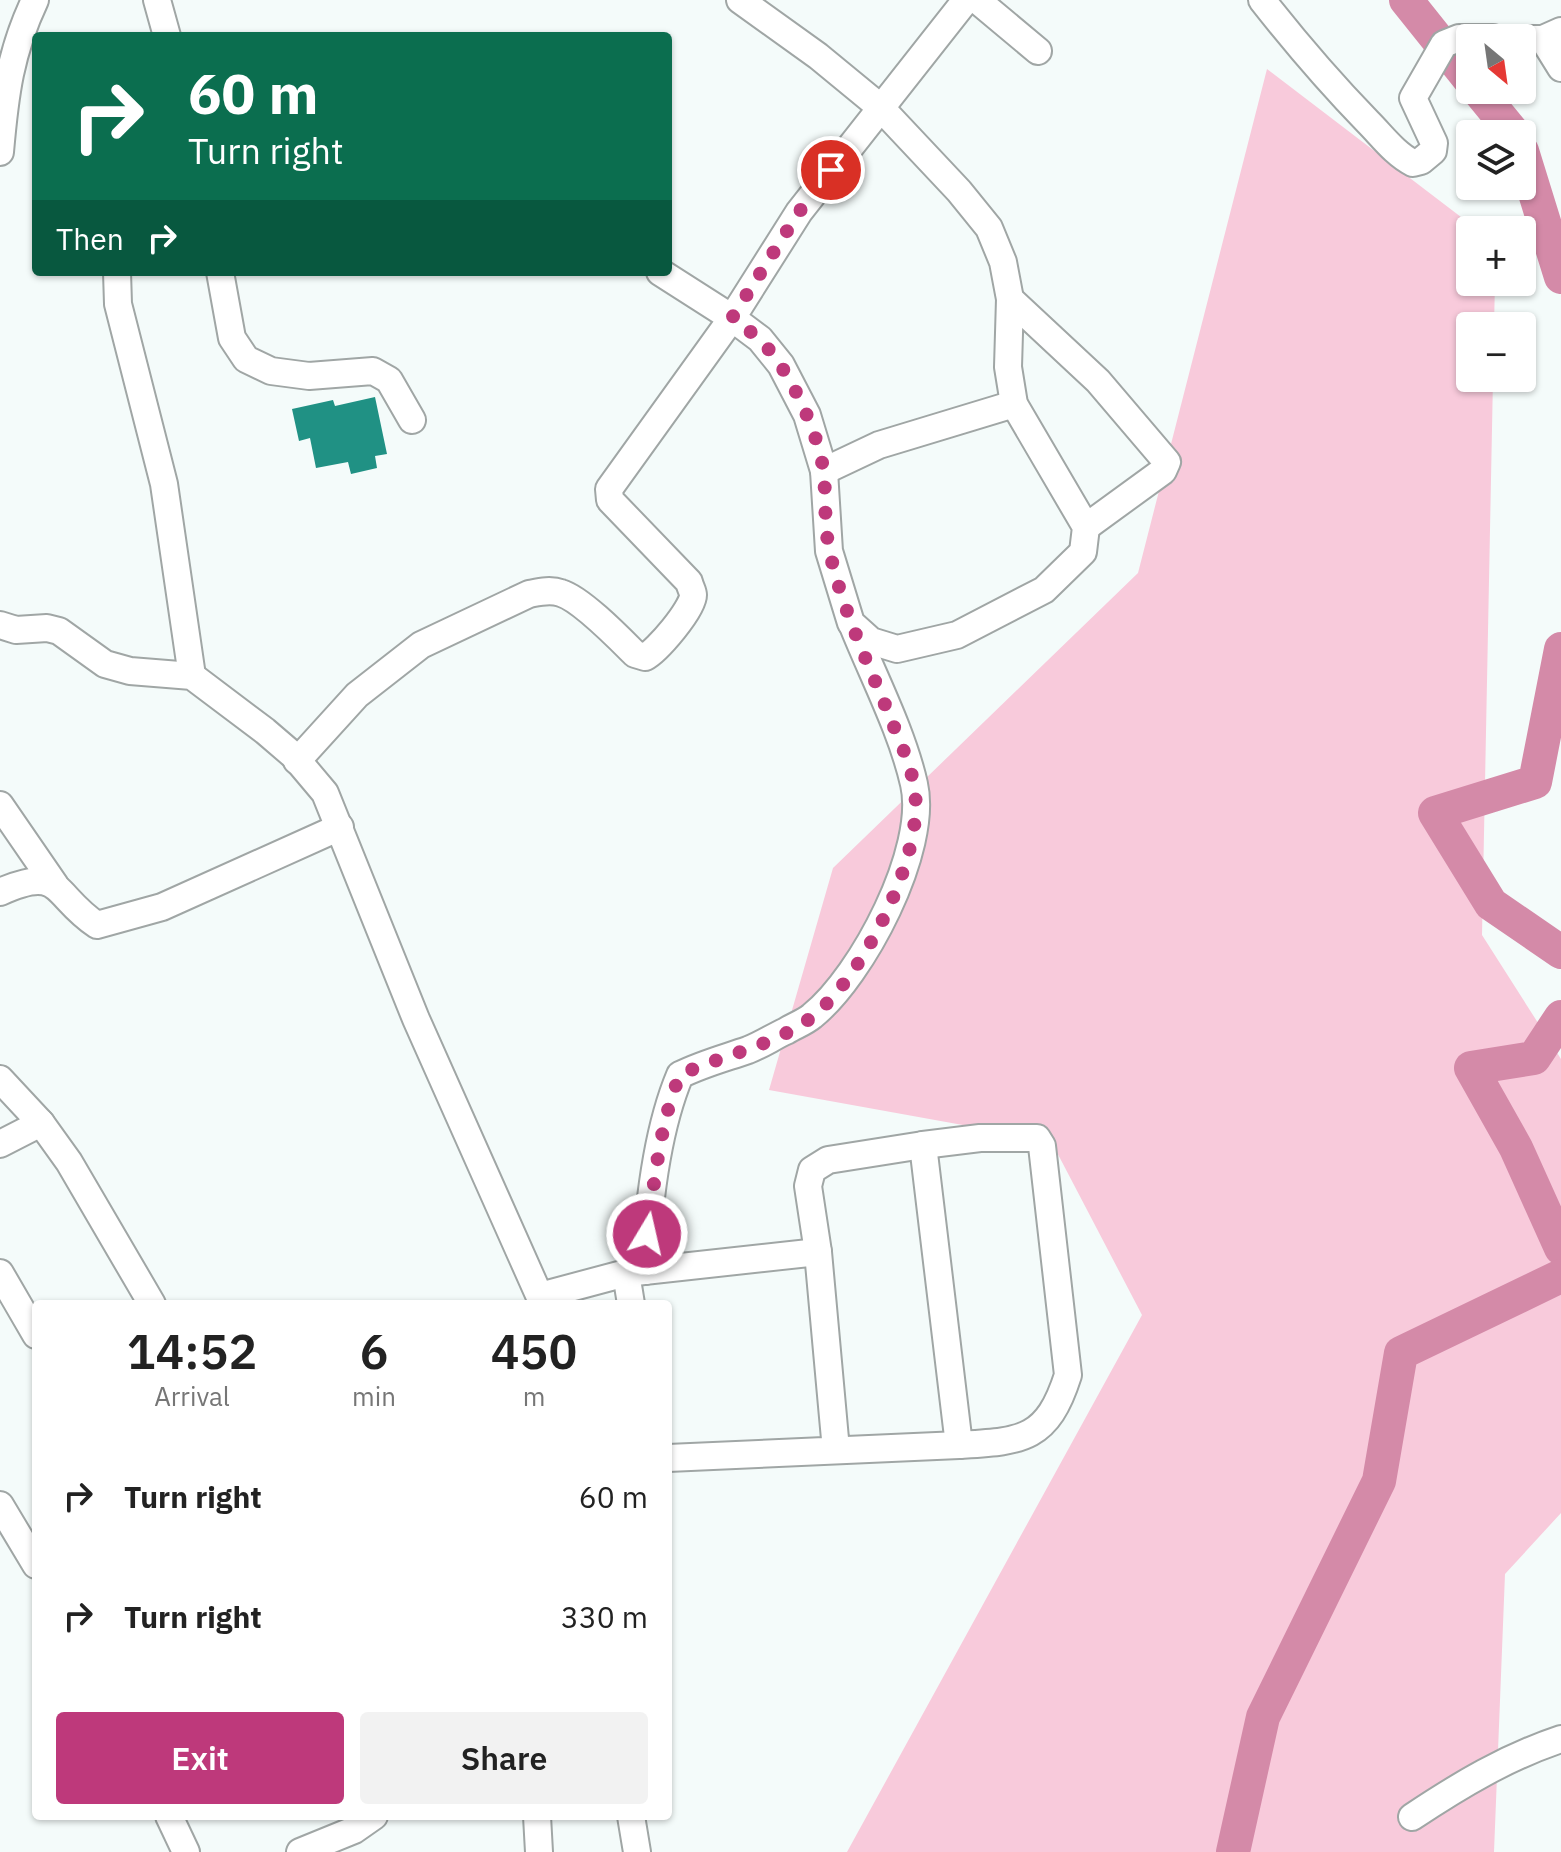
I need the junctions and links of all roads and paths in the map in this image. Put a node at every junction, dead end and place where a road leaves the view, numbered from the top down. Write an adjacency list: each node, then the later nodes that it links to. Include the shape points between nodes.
1 (35, 0): 13 (street, via 11,62)
2 (157, 0): 7 (street)
3 (740, 0): 12 (street)
4 (966, 0): 12 (street)
5 (977, 0): 10 (street)
6 (1262, 0): 9 (street, via 1360,114 1413,163 1433,151 1434,143 1413,98 1444,44)
7 (166, 32)
8 (1542, 36): 11 (street)
9 (1456, 39)
10 (1038, 51)
11 (1561, 68)
12 (880, 107): 17 (street, via 989,228); 18 (street, via 799,212)
13 (0, 152)
14 (117, 276): 25 (street, via 118,304 164,484)
15 (221, 276): 20 (street, via 232,338 246,359 271,371 309,376 373,371 389,380)
16 (666, 276): 18 (street)
17 (1010, 299): 19 (street, via 1008,367); 22 (street, via 1098,381 1167,462 1163,471)
18 (732, 318): 21 (street, via 760,339 781,365 807,415); 26 (street, via 609,489 610,500 689,582 693,595 690,607 655,652 635,654 562,593 529,594 421,645 357,695)
19 (1014, 404): 21 (street, via 879,445); 22 (street)
20 (412, 420)
21 (824, 471): 23 (street, via 829,551)
22 (1086, 527): 23 (street, via 1083,552 1044,590 957,635 897,649 871,641)
23 (851, 623): 36 (street, via 915,787 908,852 887,912 843,986 811,1017 752,1049 680,1075)
24 (0, 625): 25 (street, via 59,631 105,664 130,671)
25 (192, 676): 26 (street)
26 (297, 761): 28 (street, via 325,793)
27 (0, 805): 29 (street)
28 (340, 827): 29 (street, via 162,907 97,925); 39 (street, via 416,1019)
29 (55, 885): 30 (street, via 24,881)
30 (0, 892)
31 (0, 1079): 32 (street)
32 (41, 1123): 33 (street); 38 (street)
33 (0, 1144)
34 (923, 1145): 35 (street, via 828,1160 812,1170 808,1186); 42 (street); 42 (street, via 1037,1138 1042,1146 1068,1375 1048,1419 1030,1434)
35 (818, 1252): 36 (street); 43 (street)
36 (636, 1272): 39 (street); 40 (street)
37 (0, 1273): 41 (street)
38 (150, 1300)
39 (541, 1300)
40 (632, 1300)
41 (32, 1328)
42 (959, 1445): 43 (street)
43 (836, 1450): 44 (street)
44 (672, 1458)
45 (0, 1505): 46 (street)
46 (32, 1554)
47 (1561, 1739): 48 (street, via 1472,1778)
48 (1412, 1817)
49 (171, 1820): 53 (street)
50 (537, 1820): 55 (street)
51 (632, 1820): 56 (street)
52 (361, 1833): 54 (street)
53 (186, 1852)
54 (300, 1852)
55 (539, 1852)
56 (637, 1852)

